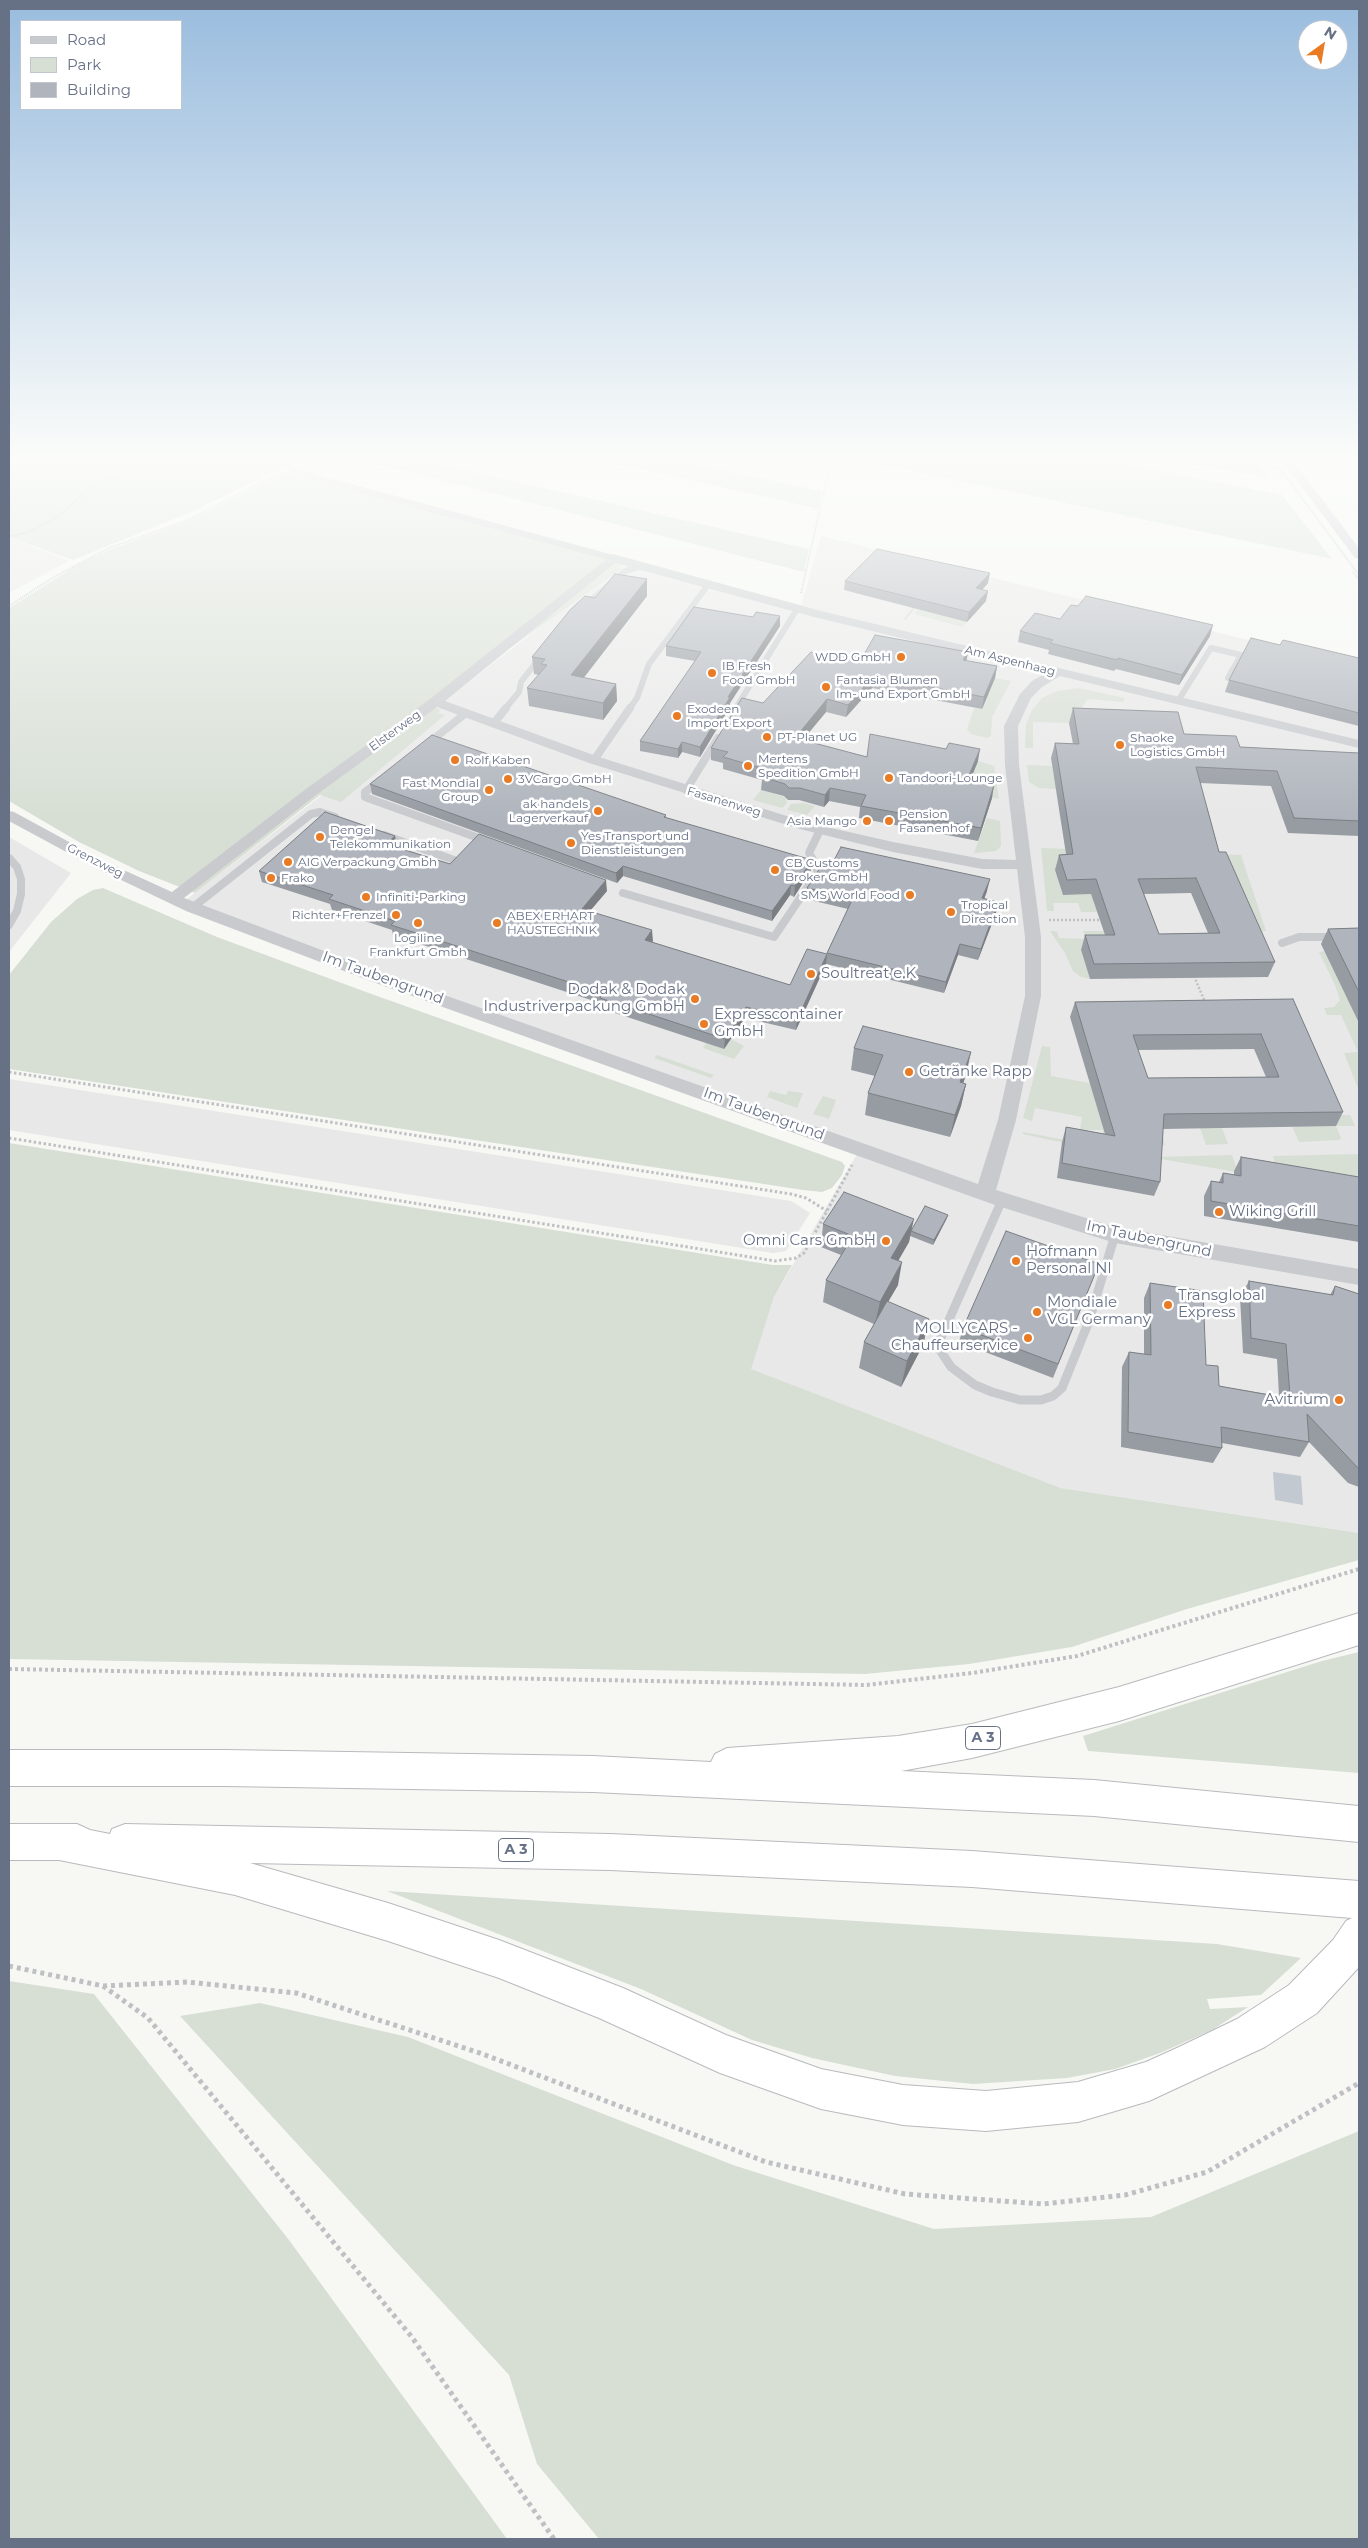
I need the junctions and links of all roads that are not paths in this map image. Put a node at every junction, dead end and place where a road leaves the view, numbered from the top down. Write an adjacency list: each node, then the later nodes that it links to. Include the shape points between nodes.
1 (586, 580): 11 (street, Elsterweg)
2 (614, 580): 6 (lane)
3 (686, 580): 4 (street, Am Aspenhaag)
4 (708, 586): 5 (street, Am Aspenhaag); 18 (lane, via 649,664 637,698)
5 (797, 609): 8 (street, Am Aspenhaag); 13 (lane)
6 (579, 610)
7 (544, 653): 14 (lane)
8 (1057, 672): 10 (street, Am Aspenhaag); 28 (street, via 1037,684 1025,698 1011,726)
9 (1228, 678): 10 (lane, via 1241,655 1211,648)
10 (1178, 701): 16 (street, Am Aspenhaag)
11 (435, 702): 12 (street, Fasanenweg); 30 (street, Elsterweg, via 310,792)
12 (466, 713): 14 (street, Fasanenweg); 17 (lane)
13 (732, 714)
14 (494, 723): 18 (street, Fasanenweg)
15 (722, 731): 20 (lane)
16 (1359, 744)
17 (422, 748)
18 (594, 760): 20 (street, Fasanenweg)
19 (386, 776): 25 (lane, via 365,792 365,797)
20 (686, 790): 23 (street, Fasanenweg)
21 (9, 814): 30 (street, Grenzweg, via 101,865)
22 (346, 822): 30 (lane, via 320,812 311,814)
23 (820, 830): 28 (street, Fasanenweg, via 982,864); 29 (lane, via 809,854 817,866 817,873 774,936)
24 (373, 831): 27 (lane)
25 (492, 843)
26 (9, 858): 31 (lane, via 21,879 17,911)
27 (454, 860)
28 (1023, 865): 34 (street, via 1031,920 1033,996 1006,1120)
29 (623, 893)
30 (182, 903): 34 (street, Im Taubengrund, via 379,978)
31 (9, 925)
32 (1359, 937): 33 (lane, via 1299,937)
33 (1282, 943)
34 (994, 1197): 35 (street, Im Taubengrund); 35 (lane, via 940,1340 940,1350 950,1367 975,1385 992,1392 1020,1400 1041,1400 1062,1388 1089,1321)
35 (1115, 1235): 36 (street, Im Taubengrund)
36 (1359, 1277)
37 (1359, 1629): 39 (highway, A 3, via 1119,1704 972,1741 898,1754)
38 (9, 1768): 39 (highway, A 3)
39 (593, 1774): 40 (highway, A 3, via 1094,1798)
40 (1359, 1824)
41 (9, 1842): 42 (highway, A 3)
42 (59, 1842): 43 (highway, A 3, via 610,1852 972,1869); 44 (highway, via 235,1876 406,1928 508,1962 609,2002 720,2053 821,2089 903,2105 977,2111 1078,2102 1149,2081 1251,2033 1303,1999 1346,1953)
43 (1345, 1899)
44 (1359, 1934)

